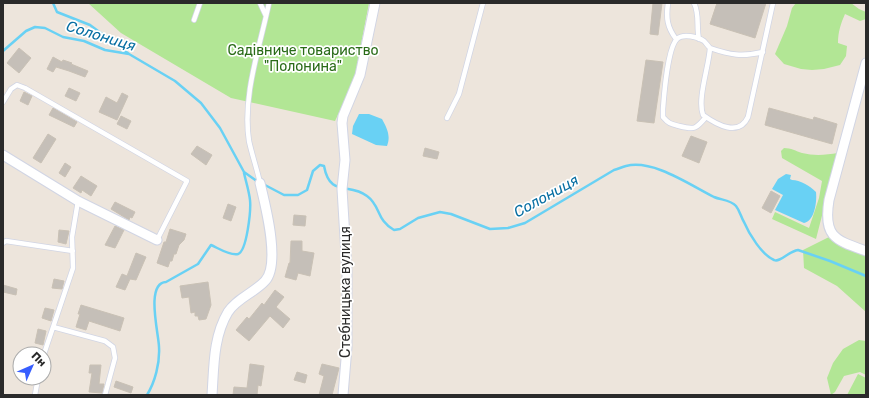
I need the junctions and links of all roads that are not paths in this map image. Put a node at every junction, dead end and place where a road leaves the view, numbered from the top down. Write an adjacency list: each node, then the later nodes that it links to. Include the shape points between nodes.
1 (200, 3): 10 (lane)
2 (260, 3): 9 (lane)
3 (269, 3): 9 (lane)
4 (375, 3): 30 (street, Стебницька вулиця, via 360,75 342,123 345,160 342,189 347,271 347,347)
5 (483, 3): 18 (lane, via 459,94)
6 (668, 3): 11 (lane, via 669,30)
7 (694, 3): 12 (lane, via 697,10)
8 (773, 3): 14 (lane)
9 (266, 17): 20 (lane, via 248,108 249,141)
10 (194, 20)
11 (676, 39): 12 (lane, via 686,36); 17 (lane, via 669,60 663,117 673,126 693,129)
12 (699, 39): 13 (lane)
13 (710, 48): 14 (lane, via 740,56); 17 (lane, via 701,102 703,115)
14 (763, 52): 17 (lane, via 746,122 730,129)
15 (866, 63): 24 (street, via 826,216 834,236 844,244)
16 (3, 102): 22 (lane, via 11,89 17,85 25,88 187,181)
17 (706, 117)
18 (447, 118)
19 (3, 155): 21 (street)
20 (260, 183): 29 (street, via 272,245 271,267 267,280 234,304 228,313 216,344)
21 (78, 201): 22 (street); 25 (lane, via 72,237)
22 (157, 240)
23 (3, 243): 25 (lane, via 6,241)
24 (866, 251)
25 (73, 252): 26 (lane, via 73,268)
26 (53, 327): 27 (lane); 28 (lane, via 105,341 112,347 115,358)
27 (47, 346)
28 (104, 395)
29 (212, 395)
30 (343, 395)

